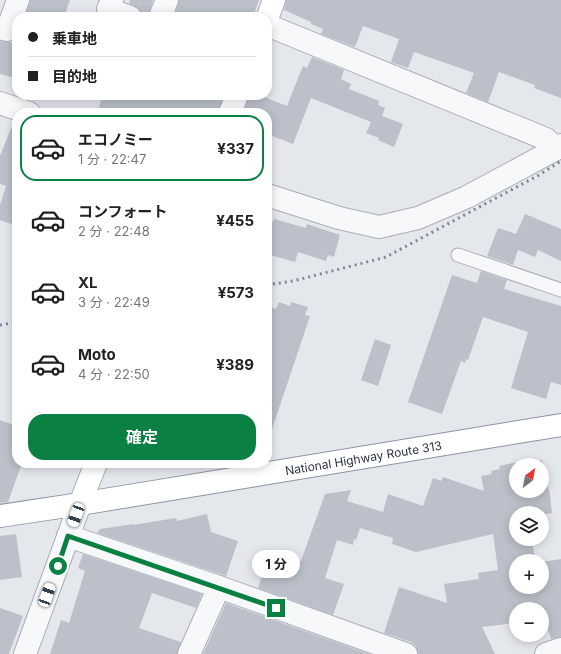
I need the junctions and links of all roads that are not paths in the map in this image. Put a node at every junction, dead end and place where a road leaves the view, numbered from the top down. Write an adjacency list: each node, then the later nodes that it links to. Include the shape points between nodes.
1 (18, 0): 5 (street)
2 (112, 0): 6 (street, via 108,9)
3 (167, 0): 7 (street)
4 (274, 0): 8 (main road)
5 (14, 12)
6 (116, 12)
7 (162, 12)
8 (270, 12)
9 (12, 16): 11 (street, via 7,30)
10 (272, 27): 14 (street, via 546,139)
11 (0, 28)
12 (0, 103): 13 (street)
13 (14, 108)
14 (559, 147): 15 (street, via 460,200 418,218 379,226 339,218)
15 (272, 197)
16 (458, 255): 17 (lane)
17 (561, 290)
18 (561, 425): 20 (main road, National Highway Route 313)
19 (94, 468): 20 (main road)
20 (80, 504): 21 (main road, National Highway Route 313); 22 (street)
21 (0, 516)
22 (68, 536): 23 (street); 25 (street)
23 (219, 587): 26 (street); 27 (street)
24 (561, 648): 28 (street)
25 (25, 654)
26 (189, 654)
27 (406, 654)
28 (546, 654)

